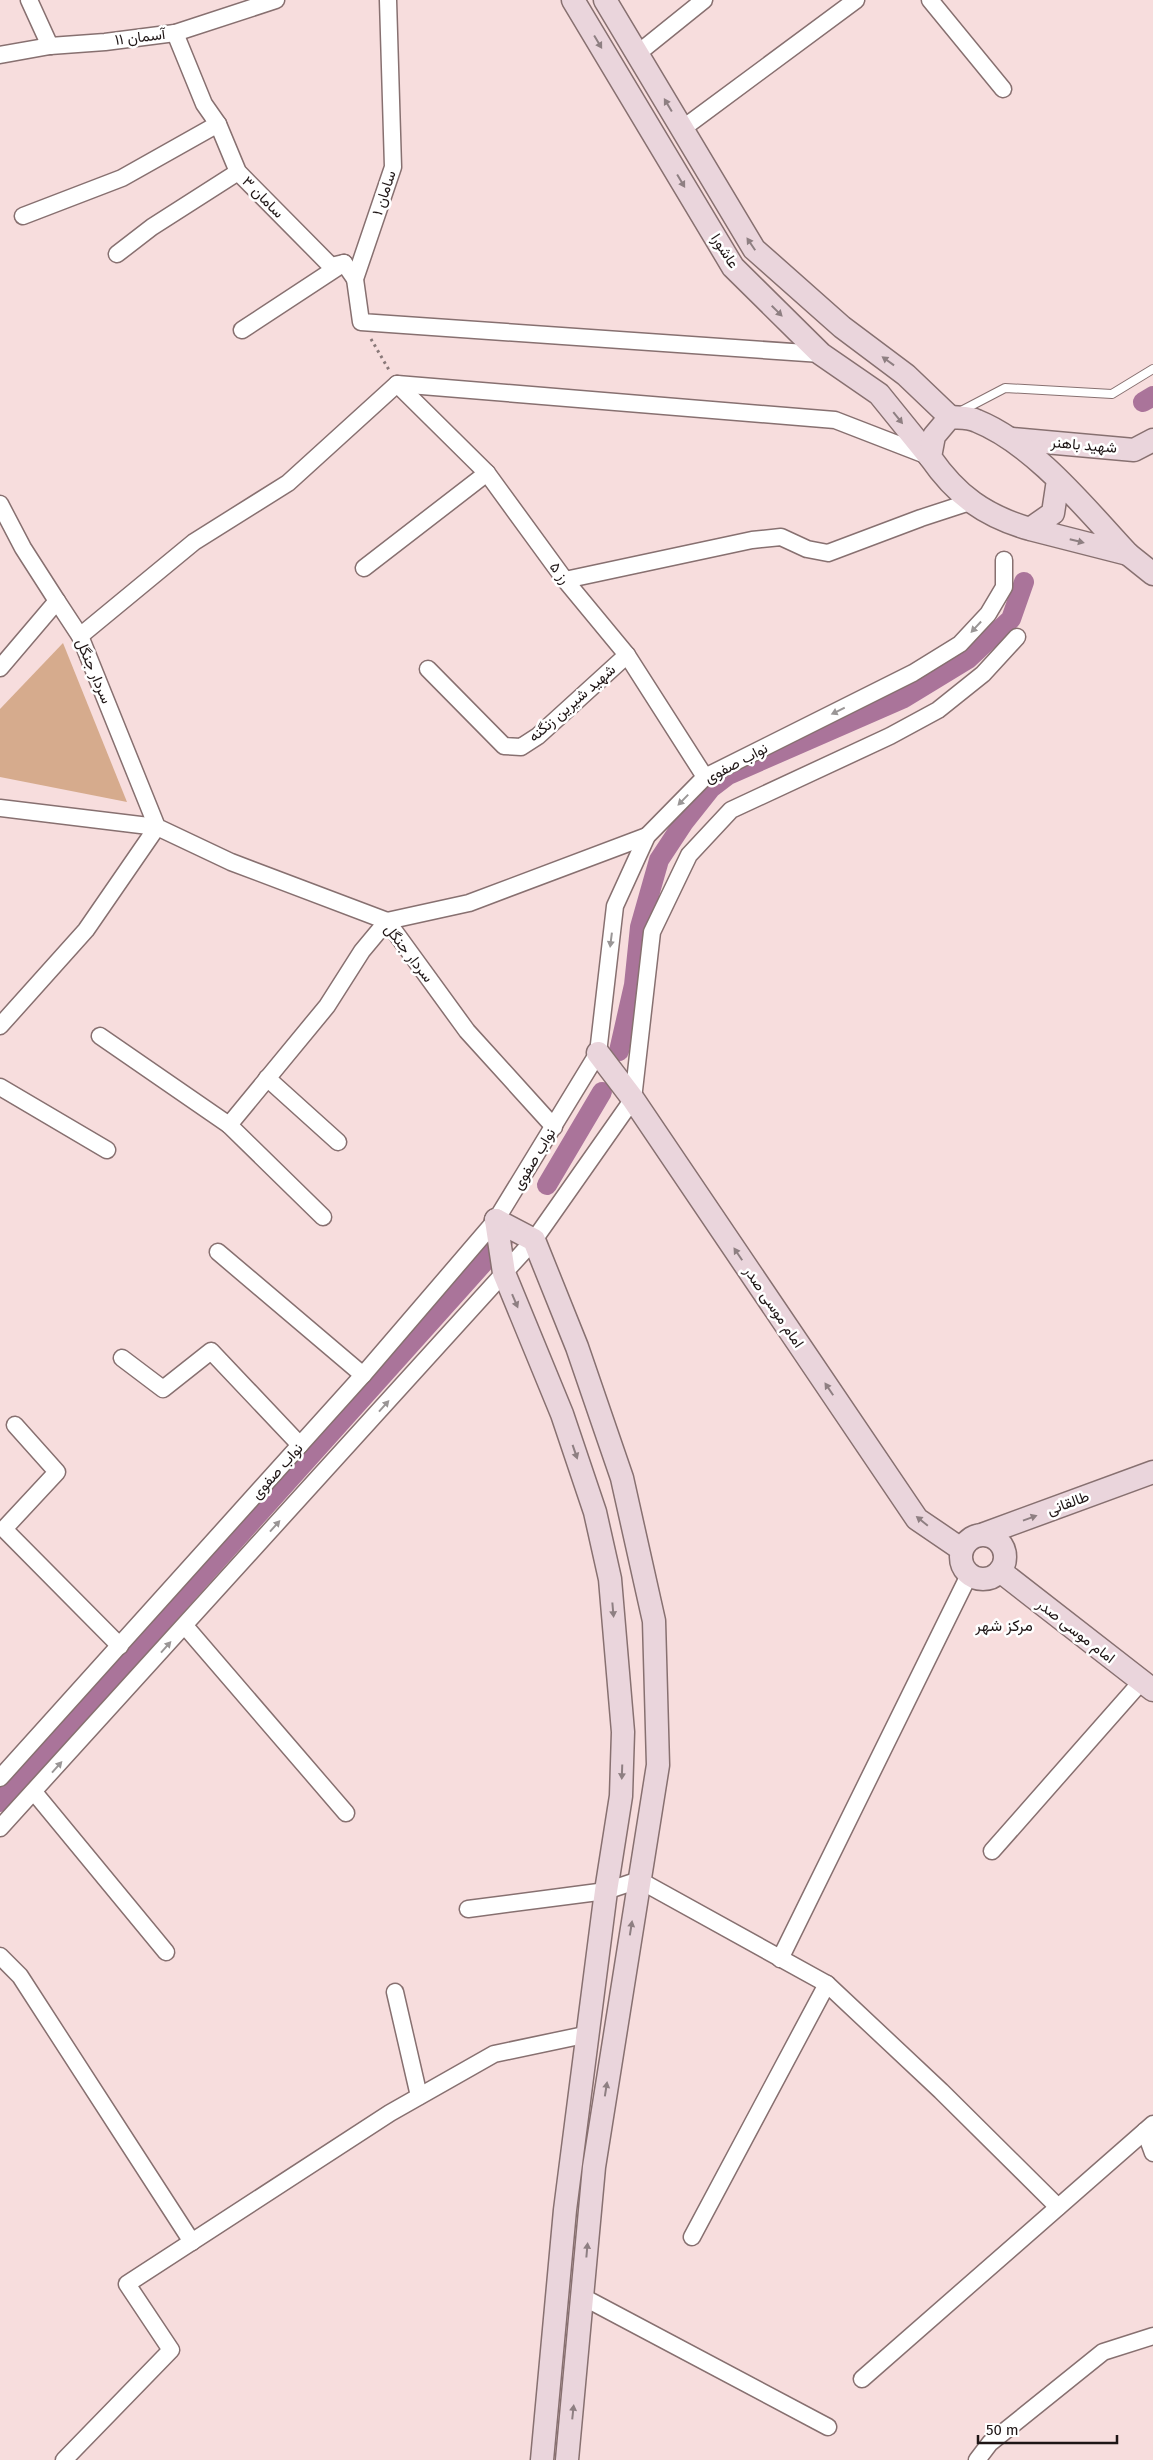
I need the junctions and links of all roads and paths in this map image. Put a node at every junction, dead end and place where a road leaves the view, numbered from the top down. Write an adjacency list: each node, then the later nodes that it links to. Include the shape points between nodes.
1 (29, 0): 10 (street)
2 (276, 0): 9 (street, آسمان ۱۱)
3 (388, 0): 20 (street, سامان ۱, via 393,166)
4 (573, 0): 24 (street, عاشورا, one-way to 24, via 733,267)
5 (605, 0): 11 (street, عاشورا)
6 (704, 0): 11 (street)
7 (856, 0): 15 (street)
8 (930, 0): 13 (street)
9 (175, 33): 10 (street, آسمان ۱۱); 14 (street, سامان ۳, via 204,104)
10 (50, 46): 12 (street, آسمان ۱۱)
11 (637, 54): 15 (street, عاشورا, one-way to 11)
12 (0, 55)
13 (1003, 89)
14 (218, 124): 16 (street, سامان ۳); 17 (street, via 122,178)
15 (682, 129): 22 (street, عاشورا, one-way to 15, via 754,249)
16 (238, 172): 18 (street, via 152,227); 19 (street, سامان ۳, via 331,266)
17 (24, 216)
18 (117, 254)
19 (344, 263): 20 (street); 23 (street)
20 (355, 279): 21 (street, سامان ۱)
21 (361, 322): 24 (street); 26 (path)
22 (842, 327): 24 (street); 27 (street, عاشورا, one-way to 22, via 906,374)
23 (242, 330)
24 (821, 354): 30 (street, عاشورا, one-way to 30, via 879,394)
25 (1153, 369): 27 (lane, via 1112,394 1005,388)
26 (397, 384): 30 (street, via 835,420); 31 (street, رز ۵); 42 (street, via 288,483 194,542)
27 (950, 416): 28 (street, via 975,420); 30 (street, via 934,436)
28 (1012, 439): 29 (street, شهید باهنر, via 1134,450); 32 (street)
29 (1153, 440)
30 (930, 457): 33 (street, عاشورا, via 946,479)
31 (487, 473): 38 (street); 40 (street, رز ۵)
32 (1058, 480): 35 (street, via 1052,513); 36 (street)
33 (970, 502): 35 (street, عاشورا, via 1009,523); 40 (street, via 828,553 807,549 781,537 752,540)
34 (0, 504): 41 (street, سردار جنگل)
35 (1030, 529): 36 (street, عاشورا, one-way to 36)
36 (1128, 554): 39 (street)
37 (1004, 560): 47 (street, نواب صفوی, one-way to 47, via 1004,587 988,614 960,644 913,673)
38 (364, 568)
39 (1153, 574)
40 (565, 580): 44 (street, رز ۵)
41 (57, 601): 42 (street, سردار جنگل); 45 (street)
42 (80, 636): 49 (street, سردار جنگل)
43 (1016, 636): 57 (street, via 983,674 938,710 732,810 689,855 652,932)
44 (627, 655): 46 (street, شهید شیرین زنگنه, via 538,736 521,746 504,746); 47 (street, رز ۵)
45 (0, 668)
46 (428, 669)
47 (705, 777): 50 (street, نواب صفوی, one-way to 50)
48 (0, 808): 49 (street, سردار جنگل)
49 (157, 827): 51 (street, سردار جنگل, via 230,862); 52 (street, via 86,930)
50 (647, 836): 51 (street, via 469,903); 54 (street, نواب صفوی, one-way to 54, via 615,906)
51 (387, 921): 55 (street, via 362,951 327,1006); 59 (street, سردار جنگل, via 467,1031)
52 (0, 1026)
53 (100, 1036): 58 (street)
54 (598, 1054): 57 (street, امام موسی صدر); 59 (street, نواب صفوی)
55 (267, 1078): 58 (street); 60 (street)
56 (0, 1087): 61 (street)
57 (633, 1099): 64 (street); 73 (street, امام موسی صدر, one-way to 57, via 917,1519)
58 (229, 1125): 62 (street)
59 (554, 1127): 63 (street, نواب صفوی)
60 (338, 1142)
61 (107, 1150)
62 (323, 1217)
63 (496, 1220): 64 (street); 66 (street); 68 (street, نواب صفوی)
64 (534, 1240): 66 (street); 84 (street, via 577,1347 622,1478 654,1621 658,1765)
65 (218, 1252): 68 (street)
66 (504, 1273): 76 (street, one-way to 66); 85 (street, one-way to 85, via 562,1414 595,1512 610,1578 624,1732 621,1796)
67 (122, 1358): 70 (street, via 164,1389 211,1351)
68 (363, 1375): 70 (street, نواب صفوی)
69 (15, 1425): 77 (street, via 56,1472 4,1528)
70 (300, 1445): 77 (street, نواب صفوی)
71 (1153, 1472): 72 (street, طالقانی, one-way to 71)
72 (984, 1534): 73 (street, via 972,1537); 74 (street, via 997,1540 1004,1551)
73 (961, 1550): 75 (street, via 961,1563)
74 (1000, 1571): 75 (street, via 988,1579); 78 (street, امام موسی صدر)
75 (969, 1574): 89 (street)
76 (185, 1626): 80 (street, one-way to 76); 81 (street)
77 (120, 1646): 79 (street, نواب صفوی)
78 (1147, 1686): 83 (street)
79 (0, 1778)
80 (34, 1792): 82 (street); 87 (street)
81 (346, 1813)
82 (0, 1828)
83 (992, 1850)
84 (639, 1880): 85 (street); 89 (street); 99 (street, one-way to 84, via 594,2167)
85 (606, 1891): 86 (street); 92 (street)
86 (468, 1909)
87 (166, 1952)
88 (0, 1956): 98 (street, via 20,1976)
89 (780, 1959): 90 (street)
90 (827, 1984): 96 (street); 97 (street)
91 (395, 1992): 93 (street)
92 (588, 2034): 93 (street, via 494,2054); 104 (street, via 565,2210)
93 (419, 2096): 98 (street)
94 (1149, 2127): 95 (street); 96 (street)
95 (1153, 2153)
96 (1058, 2207): 101 (street)
97 (692, 2237)
98 (192, 2242): 103 (street, via 127,2284 171,2350)
99 (583, 2297): 102 (street); 105 (street, one-way to 99)
100 (1153, 2336): 106 (street, via 1104,2352 990,2443)
101 (862, 2379)
102 (828, 2427)
103 (64, 2460)
104 (542, 2460)
105 (566, 2460)
106 (977, 2460)

